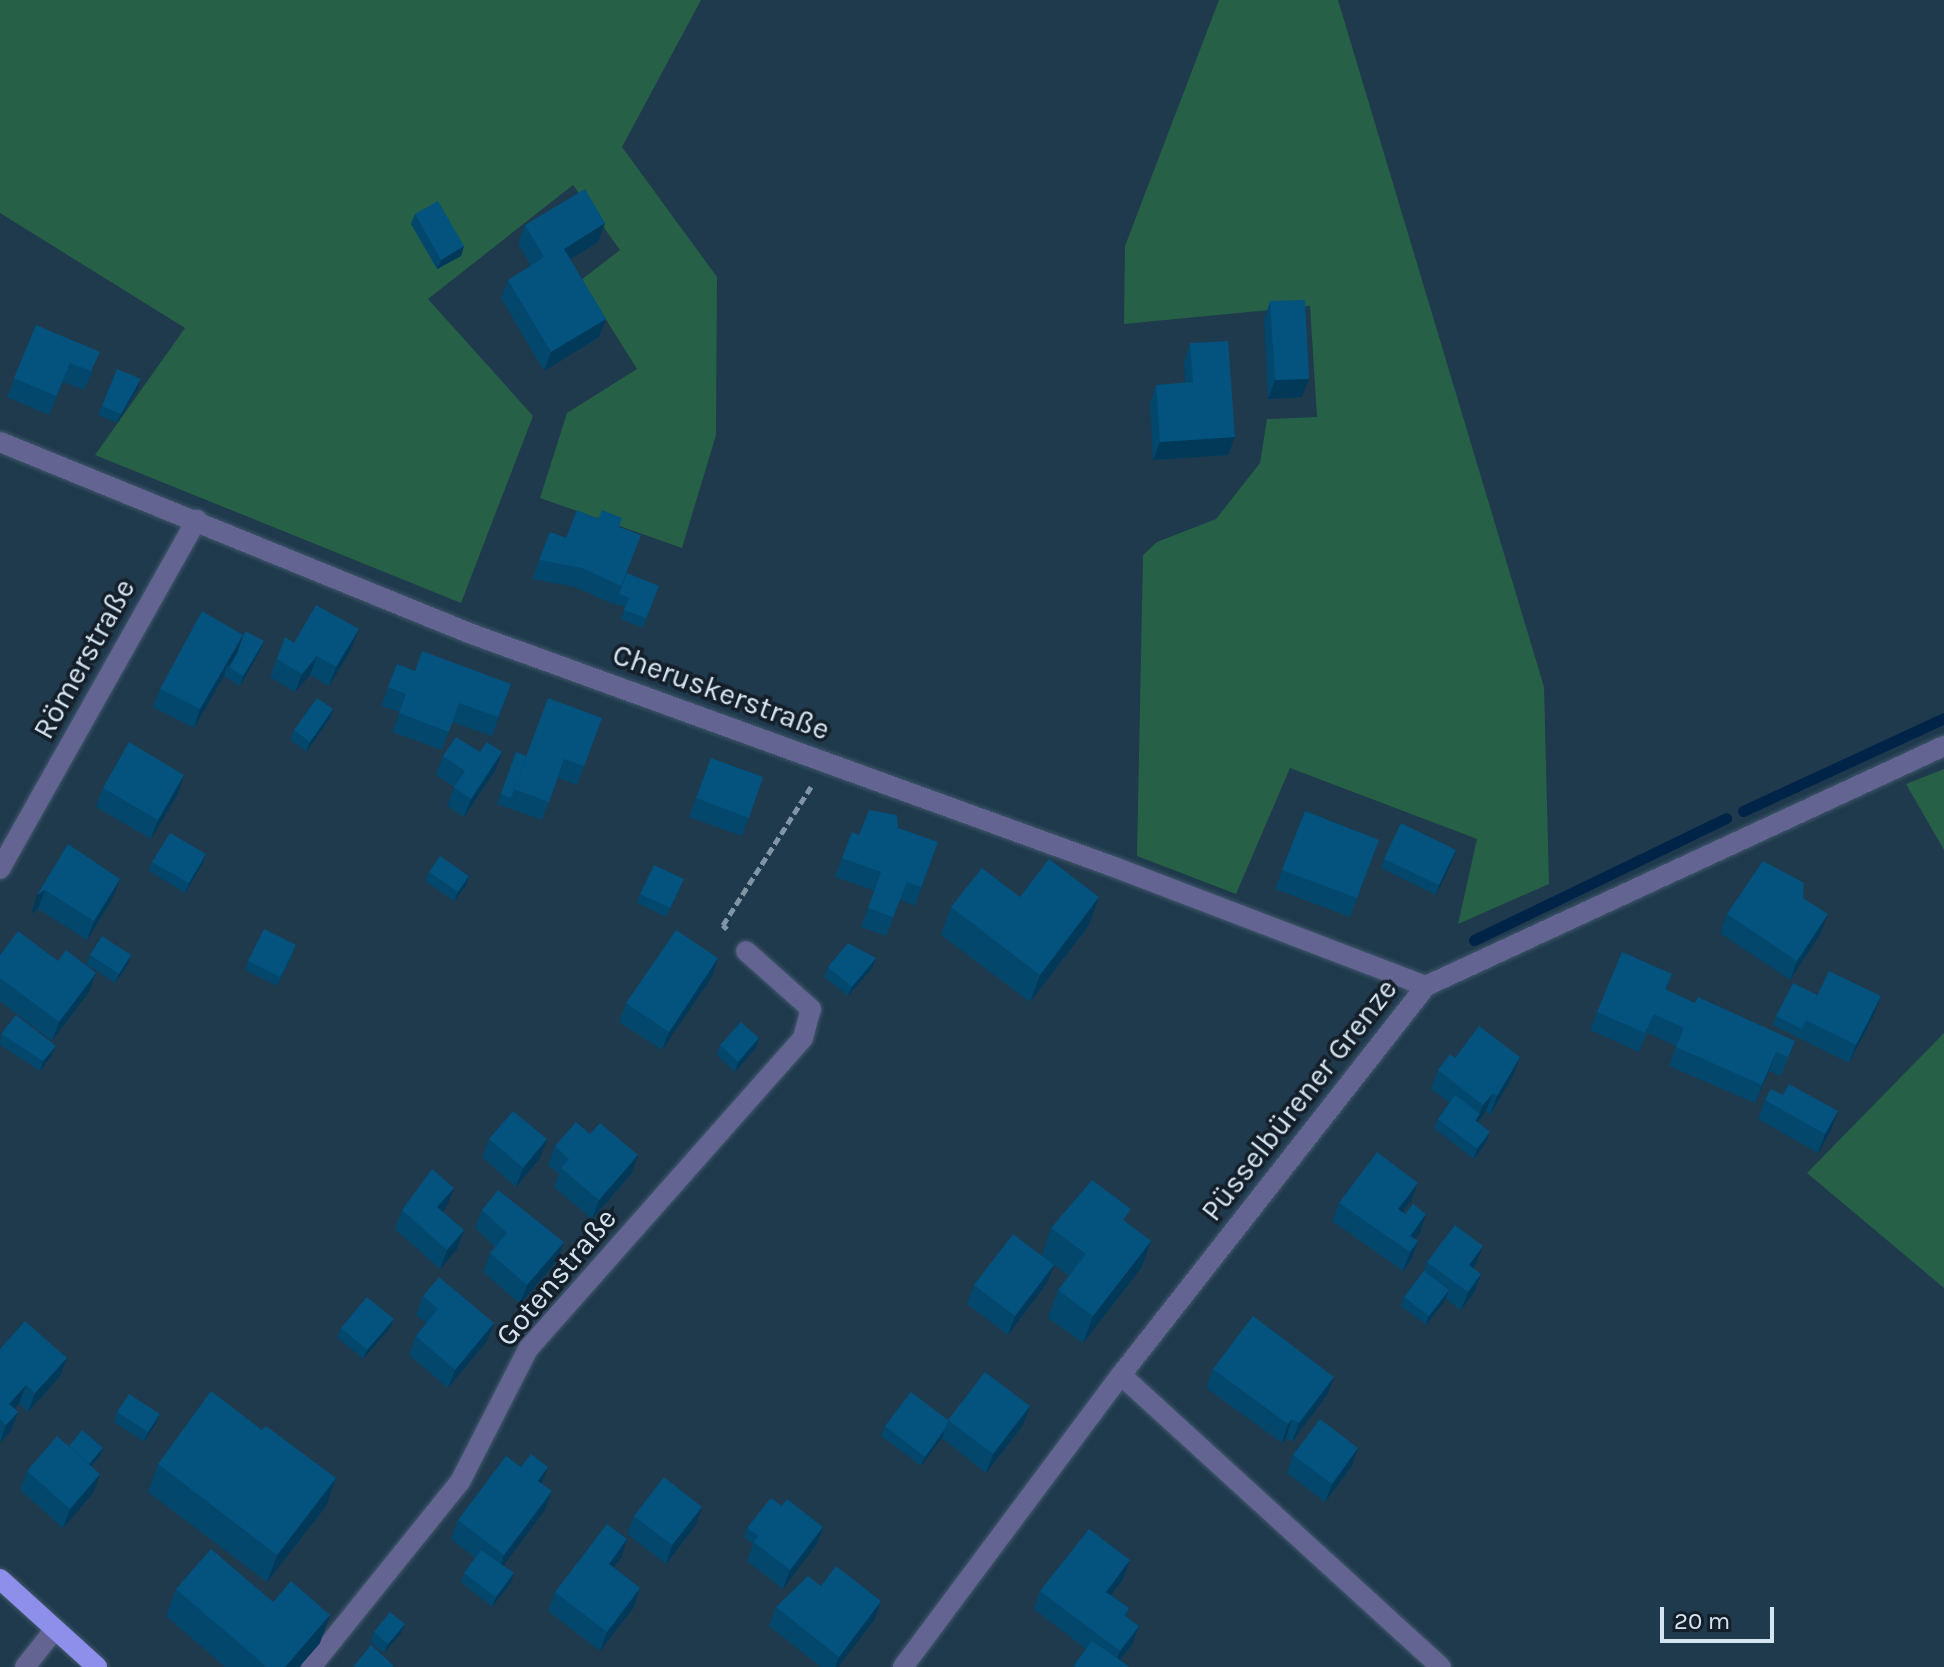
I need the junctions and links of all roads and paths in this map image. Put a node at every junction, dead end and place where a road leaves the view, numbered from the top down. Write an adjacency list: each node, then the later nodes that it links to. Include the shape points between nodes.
1 (0, 442): 2 (street, Cheruskerstraße)
2 (197, 520): 4 (street, Cheruskerstraße, via 469,633); 5 (street, Römerstraße)
3 (1944, 746): 7 (street, Püsselbürener Grenze)
4 (827, 762): 6 (path, via 723,925); 7 (street, Cheruskerstraße)
5 (0, 869)
6 (746, 951): 13 (street, Gotenstraße, via 811,1009 803,1038 528,1349 460,1482)
7 (1426, 986): 8 (street, Püsselbürener Grenze)
8 (1121, 1375): 14 (street, Püsselbürener Grenze); 15 (street)
9 (0, 1579): 10 (main road)
10 (55, 1629): 11 (street); 12 (main road)
11 (25, 1667)
12 (97, 1667)
13 (311, 1667)
14 (903, 1667)
15 (1441, 1667)

